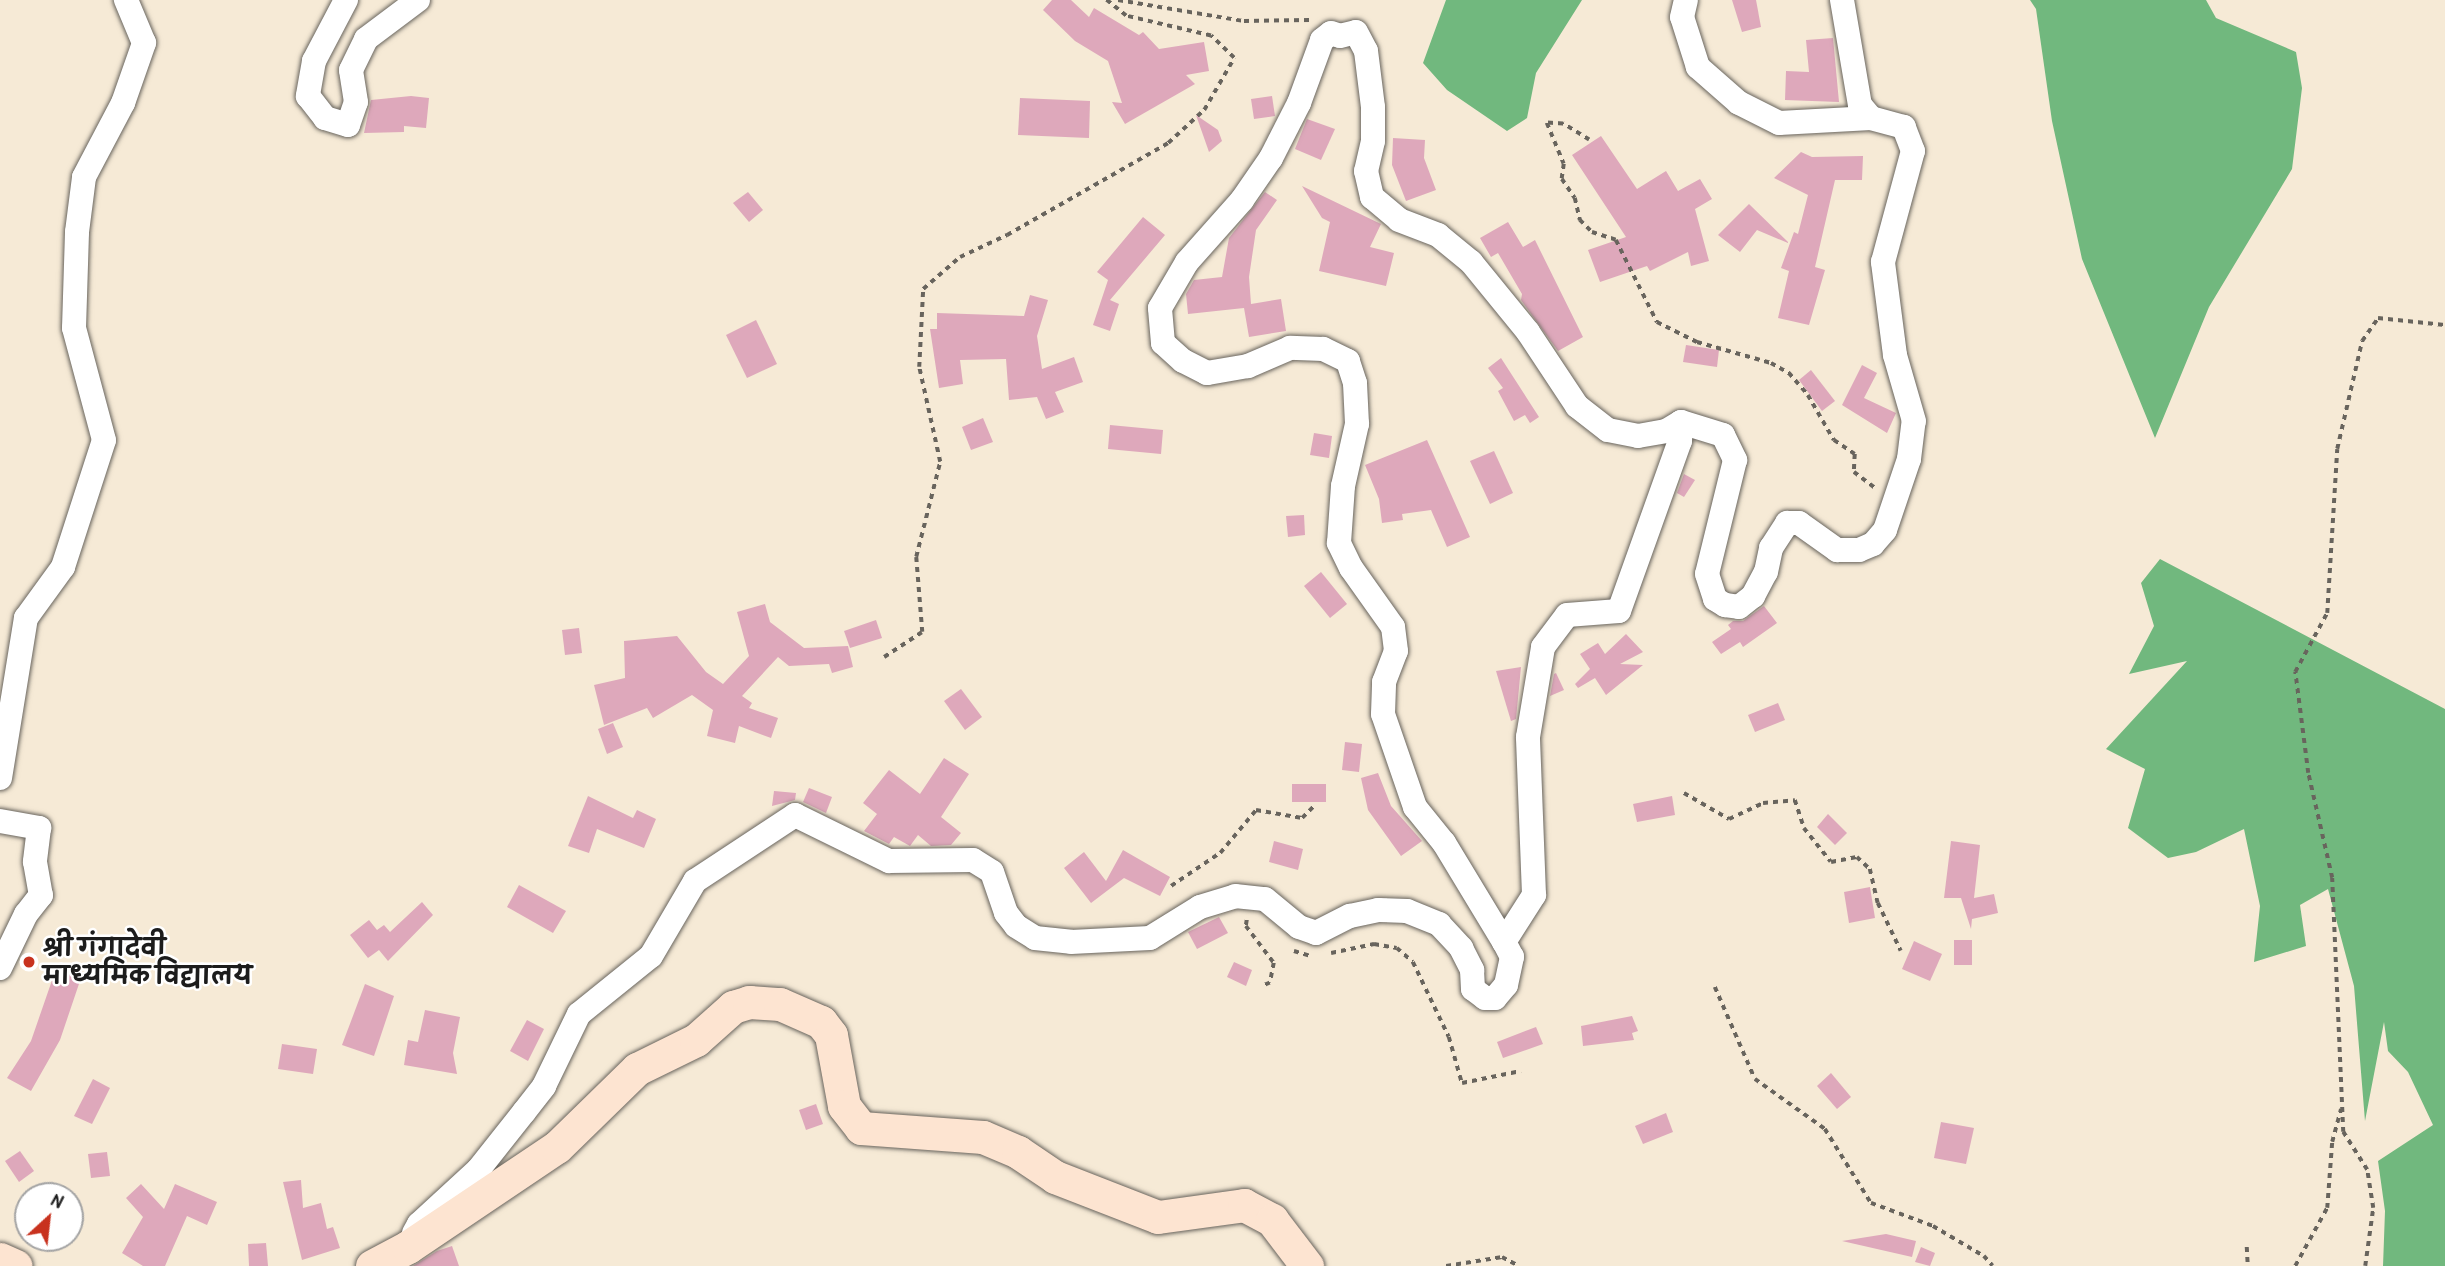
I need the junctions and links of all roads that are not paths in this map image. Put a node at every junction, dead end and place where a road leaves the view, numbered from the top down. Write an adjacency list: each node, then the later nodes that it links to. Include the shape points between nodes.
1 (126, 0): 8 (street, via 144,43 123,103 84,177 77,232 74,328 104,440 63,567 26,618)
2 (346, 0): 3 (street, via 314,61 308,96 325,118 348,125 356,102 351,70 366,39)
3 (418, 0)
4 (1686, 0): 6 (street, via 1682,17 1698,67 1739,103 1779,123)
5 (1842, 0): 6 (street, via 1860,105)
6 (1871, 118): 7 (street, via 1904,127 1913,151 1883,262 1895,355 1914,421 1909,459 1885,530 1873,544 1859,550 1837,550 1799,523 1787,523 1771,548 1766,572 1753,596 1739,607 1725,605 1715,599 1707,574 1735,460 1723,435)
7 (1681, 422): 10 (street, via 1680,441 1619,611 1566,615 1543,647 1528,737 1534,895); 10 (street, via 1666,431 1638,436 1608,430 1577,407 1528,332 1471,262 1438,235 1399,219 1371,197 1366,172 1374,141 1373,107 1366,51 1356,32 1331,33 1322,40 1299,103 1271,158 1242,200 1187,262 1160,308 1163,343 1183,361 1207,373 1248,366 1290,348 1323,349 1348,361 1355,383 1357,424 1343,486 1339,543 1393,627 1395,651 1384,682 1384,714 1415,807 1444,843)
8 (0, 778)
9 (0, 821): 11 (street, via 39,828 34,862 41,895 26,914)
10 (1504, 942): 12 (street, via 1512,957 1506,985 1495,998 1485,998 1473,989 1472,970 1461,948 1439,925 1407,911 1378,910 1350,916 1316,933 1299,928 1265,899 1251,895 1200,907 1150,938 1071,942 1035,938 1016,926 1006,913 992,872 973,860 889,860 795,815 695,881 651,956 579,1014 544,1086 478,1170 419,1224)
11 (0, 968)
12 (408, 1247): 15 (main road); 16 (main road, via 557,1147 637,1069 696,1040 733,1007 768,1002 805,1012 831,1035 844,1106 861,1128 983,1137 1018,1152 1055,1177 1158,1217 1244,1205 1272,1220)
13 (0, 1259): 14 (main road)
14 (16, 1266)
15 (373, 1266)
16 (1307, 1266)

